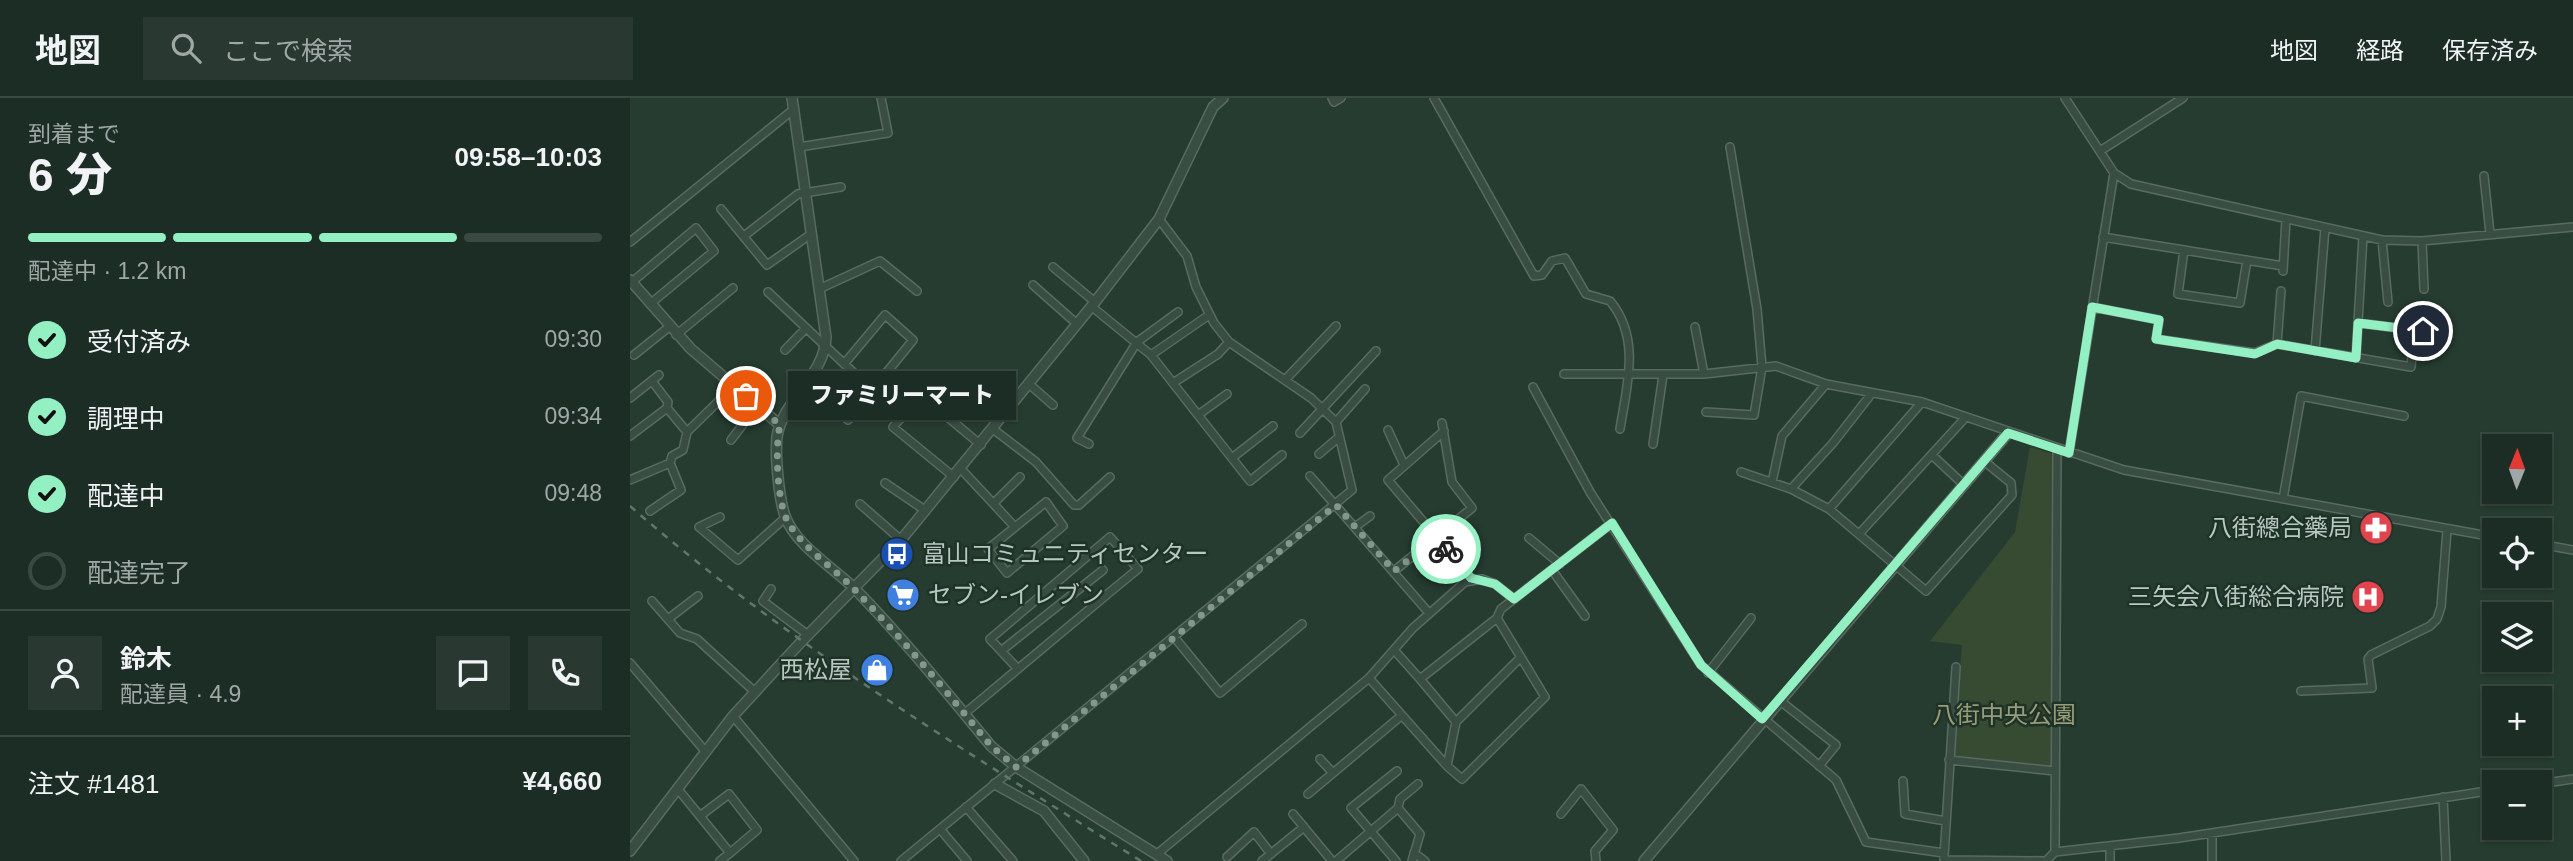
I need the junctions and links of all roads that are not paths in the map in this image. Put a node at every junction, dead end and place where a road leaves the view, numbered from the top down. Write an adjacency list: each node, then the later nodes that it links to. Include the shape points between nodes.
1 (792, 98): 9 (street)
2 (881, 98): 10 (street, via 888,133)
3 (1223, 98): 18 (street, via 1213,107)
4 (1332, 98): 5 (street, via 1334,102)
5 (1341, 98)
6 (1434, 98): 72 (street, via 1534,276 1542,275 1552,261 1565,258 1586,294 1605,298 1614,306 1626,326)
7 (2064, 98): 12 (street)
8 (2183, 98): 12 (street)
9 (794, 109): 10 (street); 29 (street)
10 (799, 147): 16 (street)
11 (1730, 147): 67 (street)
12 (2100, 151): 13 (street)
13 (2114, 173): 19 (street, via 2131,184); 26 (street)
14 (2484, 176): 22 (street)
15 (841, 187): 16 (street)
16 (804, 192): 23 (street); 24 (street)
17 (721, 209): 24 (street)
18 (1159, 219): 43 (street); 46 (street, via 1187,256)
19 (2286, 219): 21 (street); 31 (street, via 2283,268)
20 (2573, 227): 22 (street)
21 (2325, 228): 25 (street); 62 (street)
22 (2490, 233): 28 (street)
23 (811, 234): 24 (street, via 767,265); 36 (street)
24 (744, 236)
25 (2363, 236): 27 (street); 48 (street)
26 (2103, 237): 30 (street); 44 (street)
27 (2382, 240): 28 (street); 41 (street)
28 (2422, 241): 37 (street)
29 (630, 242)
30 (2184, 250): 31 (street); 31 (street, via 2178,294 2190,296 2240,303)
31 (2247, 260)
32 (1053, 267): 43 (street)
33 (631, 281): 42 (street); 42 (street, via 696,228 715,251)
34 (1033, 285): 47 (street)
35 (733, 288): 55 (street)
36 (819, 289): 38 (street, via 880,261); 59 (street)
37 (2424, 289)
38 (916, 291)
39 (2281, 291): 58 (street)
40 (768, 292): 52 (street)
41 (2388, 302)
42 (650, 304): 50 (street)
43 (1093, 304): 47 (street); 56 (street)
44 (2092, 307): 58 (street, via 2159,320 2156,339 2255,354); 113 (street)
45 (1178, 312): 56 (street)
46 (1209, 314): 57 (street); 64 (street)
47 (1076, 323): 76 (street)
48 (2358, 323): 53 (street); 65 (street)
49 (1336, 326): 73 (street)
50 (669, 327): 55 (street); 63 (street)
51 (1695, 327): 69 (street)
52 (806, 328): 59 (street); 60 (street)
53 (2414, 331): 54 (street); 65 (street, via 2411,367)
54 (2423, 331)
55 (676, 335): 78 (street)
56 (1137, 342): 64 (street); 109 (street, via 1077,439)
57 (1229, 342): 73 (street); 75 (street)
58 (2277, 344): 62 (street)
59 (825, 348): 66 (street); 98 (street)
60 (785, 350)
61 (1376, 351): 91 (street)
62 (2315, 351): 65 (street)
63 (634, 355)
64 (1151, 355): 75 (street)
65 (2356, 358)
66 (844, 364): 82 (street); 82 (street, via 885,315 913,340)
67 (1762, 367): 69 (street); 77 (street, via 1787,369); 93 (street, via 1754,415)
68 (1564, 374): 72 (street)
69 (1704, 374): 71 (street)
70 (659, 375): 74 (street)
71 (1663, 375): 72 (street); 110 (street)
72 (1629, 376): 101 (street)
73 (1285, 380): 91 (street)
74 (652, 381): 86 (street); 90 (street, via 668,402)
75 (1173, 383): 94 (street)
76 (1029, 384): 88 (street); 100 (street)
77 (1826, 384): 83 (street); 128 (street, via 1783,436)
78 (734, 386): 89 (street); 103 (street)
79 (928, 387): 85 (street)
80 (1533, 387): 142 (street)
81 (1365, 389): 97 (street)
82 (872, 390): 92 (street, via 848,420)
83 (1871, 393): 87 (street); 131 (street)
84 (1227, 394): 94 (street)
85 (921, 395): 111 (street); 124 (street, via 893,427)
86 (630, 398)
87 (1922, 402): 96 (street); 136 (street)
88 (1053, 405)
89 (757, 406): 98 (street); 108 (street)
90 (667, 408): 103 (street); 106 (street)
91 (1322, 409): 97 (street); 104 (street)
92 (838, 411)
93 (1706, 412)
94 (1198, 415): 117 (street)
95 (2404, 416): 132 (street, via 2301,396)
96 (1965, 418): 105 (street); 116 (street)
97 (1336, 422): 107 (street)
98 (780, 425): 141 (street, via 777,439)
99 (1273, 426): 117 (street)
100 (993, 429): 111 (street); 126 (street, via 1036,461 1074,505)
101 (1620, 429)
102 (1388, 430): 120 (street)
103 (687, 432): 119 (street, via 683,450 672,456)
104 (1300, 433)
105 (2008, 433): 112 (street); 118 (street)
106 (630, 436)
107 (1339, 437): 114 (street); 135 (street, via 1352,490)
108 (731, 440)
109 (1089, 444)
110 (1653, 444)
111 (981, 445): 121 (street)
112 (2056, 449): 113 (street); 196 (street)
113 (2069, 453): 132 (street, via 2124,470)
114 (1319, 454)
115 (1282, 455): 117 (street, via 1250,481)
116 (1931, 455): 130 (street); 146 (street)
117 (1232, 458)
118 (1984, 461): 130 (street); 154 (street, via 2011,483 2012,495 1926,591)
119 (670, 463): 127 (street); 137 (street, via 681,490)
120 (1404, 465): 148 (street, via 1388,480); 148 (street, via 1443,427 1452,482 1472,508)
121 (961, 469): 124 (street); 133 (street)
122 (1741, 472): 128 (street)
123 (1310, 476): 135 (street)
124 (954, 477): 138 (street)
125 (1020, 477): 133 (street)
126 (1110, 477)
127 (630, 480)
128 (1772, 482): 131 (street)
129 (885, 484): 138 (street)
130 (1964, 484): 154 (street)
131 (1791, 489): 136 (street)
132 (2283, 499): 145 (street)
133 (995, 502): 143 (street)
134 (860, 504): 150 (street)
135 (1336, 505): 144 (street); 171 (street)
136 (1829, 509): 146 (street)
137 (650, 511)
138 (926, 511): 150 (street)
139 (1370, 516): 144 (street)
140 (720, 517): 141 (street, via 699,527 738,560)
141 (785, 518): 160 (street, via 795,534)
142 (1612, 523): 153 (street); 178 (street)
143 (1015, 527): 143 (street, via 988,549 1007,573 1063,526 1046,502)
144 (1355, 527): 157 (street)
145 (2447, 530): 147 (street); 181 (street, via 2437,619 2371,655 2372,688)
146 (1859, 534): 154 (street)
147 (2482, 535)
148 (1437, 538): 157 (street); 158 (street)
149 (1529, 538): 153 (street)
150 (901, 540): 160 (street)
151 (2552, 546): 152 (street)
152 (2573, 550)
153 (1560, 564): 156 (street)
154 (1894, 564): 183 (street)
155 (1103, 570): 172 (street)
156 (1552, 570): 162 (street); 165 (street)
157 (1394, 571): 164 (street)
158 (1471, 578): 162 (street, via 1495,584); 164 (street)
159 (771, 589): 170 (street, via 763,601)
160 (854, 589): 170 (street); 184 (street)
161 (698, 596): 168 (street)
162 (1514, 599): 166 (street)
163 (652, 601): 168 (street)
164 (1429, 612): 173 (street)
165 (1585, 616)
166 (1497, 618): 174 (street); 180 (street)
167 (1751, 618): 178 (street)
168 (668, 619): 182 (street)
169 (1302, 624): 171 (street, via 1220,693)
170 (808, 635): 182 (street)
171 (1175, 638): 194 (street)
172 (1001, 651): 177 (street); 177 (street, via 990,639 1110,537 1138,569)
173 (1395, 651): 179 (street); 180 (street)
174 (1520, 658): 188 (street); 193 (street, via 1545,697 1462,779)
175 (630, 663): 189 (street)
176 (1956, 667): 191 (street)
177 (1018, 669): 184 (street)
178 (1709, 673): 187 (street)
179 (1369, 678): 186 (street); 221 (street)
180 (1420, 679): 188 (street)
181 (2301, 691)
182 (755, 692): 185 (street)
183 (1779, 700): 187 (street); 192 (street, via 1836,745)
184 (964, 714): 194 (street)
185 (733, 716): 189 (street); 227 (street)
186 (1401, 716): 193 (street); 197 (street)
187 (1762, 719): 192 (street); 238 (street)
188 (1456, 722): 193 (street)
189 (705, 751): 203 (street)
190 (1320, 759): 197 (street)
191 (1949, 760): 196 (street); 212 (street)
192 (1819, 765): 225 (street, via 1836,780 1866,842)
193 (1447, 766)
194 (1016, 767): 201 (street); 221 (street)
195 (1397, 771): 215 (street, via 1351,808)
196 (2055, 771): 219 (street)
197 (1333, 773): 205 (street)
198 (2573, 779): 200 (street)
199 (1903, 780): 212 (street, via 1905,814)
200 (2552, 782)
201 (995, 784): 207 (street); 231 (street, via 1044,811)
202 (1418, 784): 208 (street, via 1400,799)
203 (677, 788): 211 (street); 218 (street)
204 (2482, 792): 206 (street)
205 (1308, 794)
206 (2443, 797): 216 (street); 241 (street)
207 (966, 807): 214 (street); 230 (street)
208 (1398, 808): 215 (street); 224 (street, via 1420,834)
209 (1293, 814): 213 (street)
210 (1561, 814): 237 (street, via 1581,789 1613,830 1595,851)
211 (699, 816): 220 (street); 220 (street, via 729,794 757,831)
212 (1946, 821): 225 (street)
213 (1304, 827): 222 (street); 234 (street)
214 (940, 829): 228 (street); 229 (street)
215 (1371, 832): 234 (street); 235 (street)
216 (2212, 832): 217 (street); 240 (street)
217 (2110, 846): 219 (street); 239 (street)
218 (630, 851)
219 (2055, 852): 225 (street, via 2046,861)
220 (730, 853): 226 (street)
221 (1157, 854): 232 (street)
222 (1271, 854): 223 (street, via 1254,832); 233 (street)
223 (1227, 857)
224 (1413, 857): 236 (street)
225 (1944, 858)
226 (720, 861)
227 (854, 861)
228 (901, 861)
229 (967, 861)
230 (1013, 861)
231 (1084, 861)
232 (1167, 861)
233 (1262, 861)
234 (1334, 861)
235 (1396, 861)
236 (1425, 861)
237 (1596, 861)
238 (1644, 861)
239 (2110, 861)
240 (2212, 861)
241 (2445, 861)

